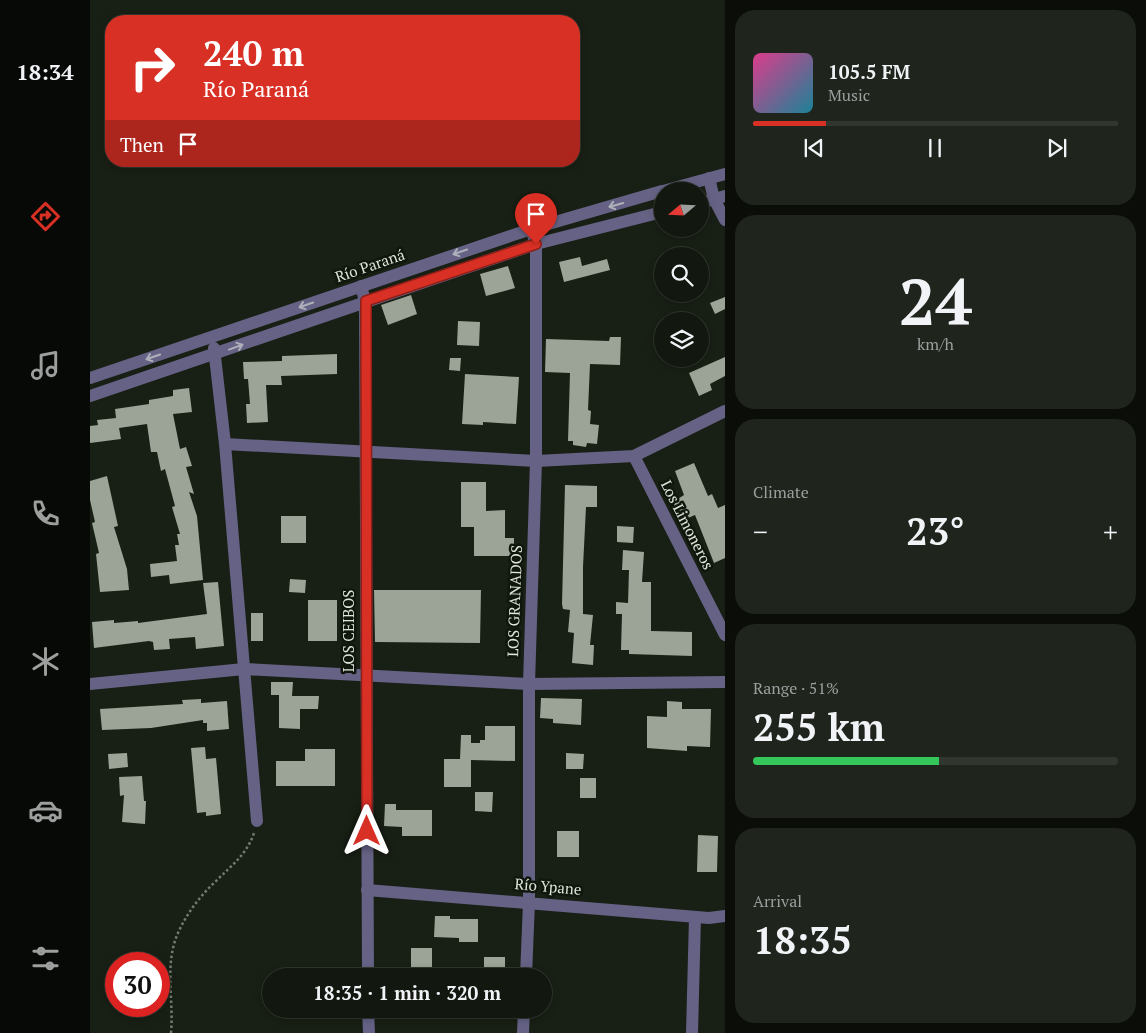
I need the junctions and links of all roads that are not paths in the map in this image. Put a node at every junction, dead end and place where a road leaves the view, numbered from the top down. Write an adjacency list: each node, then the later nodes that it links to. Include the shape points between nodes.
1 (725, 174): 2 (street, Río Paraná)
2 (709, 178): 3 (street, Río Paraná); 5 (street)
3 (695, 182)
4 (654, 194): 8 (street, Río Paraná, one-way to 8)
5 (719, 198): 7 (street)
6 (654, 214): 9 (street, Río Paraná)
7 (725, 220)
8 (531, 228): 9 (street, LOS GRANADOS); 10 (street, Río Paraná, one-way to 10)
9 (536, 244): 11 (street, Río Paraná); 20 (street, LOS GRANADOS)
10 (361, 286): 11 (street, LOS CEIBOS); 12 (street, Río Paraná, one-way to 12)
11 (366, 301): 13 (street, Río Paraná, one-way to 11); 18 (street, LOS CEIBOS)
12 (211, 337): 13 (street); 14 (street, Río Paraná, one-way to 14)
13 (215, 354): 15 (street, Río Paraná); 17 (street)
14 (90, 378)
15 (90, 396)
16 (725, 410): 19 (street)
17 (225, 444): 18 (street); 22 (street)
18 (365, 451): 20 (street); 23 (street, LOS CEIBOS)
19 (634, 456): 20 (street); 21 (street, Los Limoneros)
20 (536, 461): 26 (street, LOS GRANADOS)
21 (725, 635)
22 (244, 669): 23 (street); 25 (street); 27 (street)
23 (366, 675): 26 (street); 28 (street, LOS CEIBOS)
24 (725, 682): 26 (street)
25 (90, 684)
26 (529, 684): 29 (street, LOS GRANADOS)
27 (257, 821)
28 (368, 890): 29 (street, Río Ypane); 32 (street, LOS CEIBOS)
29 (529, 902): 31 (street, Río Ypane); 33 (street, LOS GRANADOS)
30 (725, 916): 31 (street, Río Ypane)
31 (695, 917): 38 (street)
32 (368, 968)
33 (526, 968)
34 (368, 1018): 36 (street)
35 (524, 1018): 37 (street)
36 (368, 1033)
37 (523, 1033)
38 (692, 1033)

